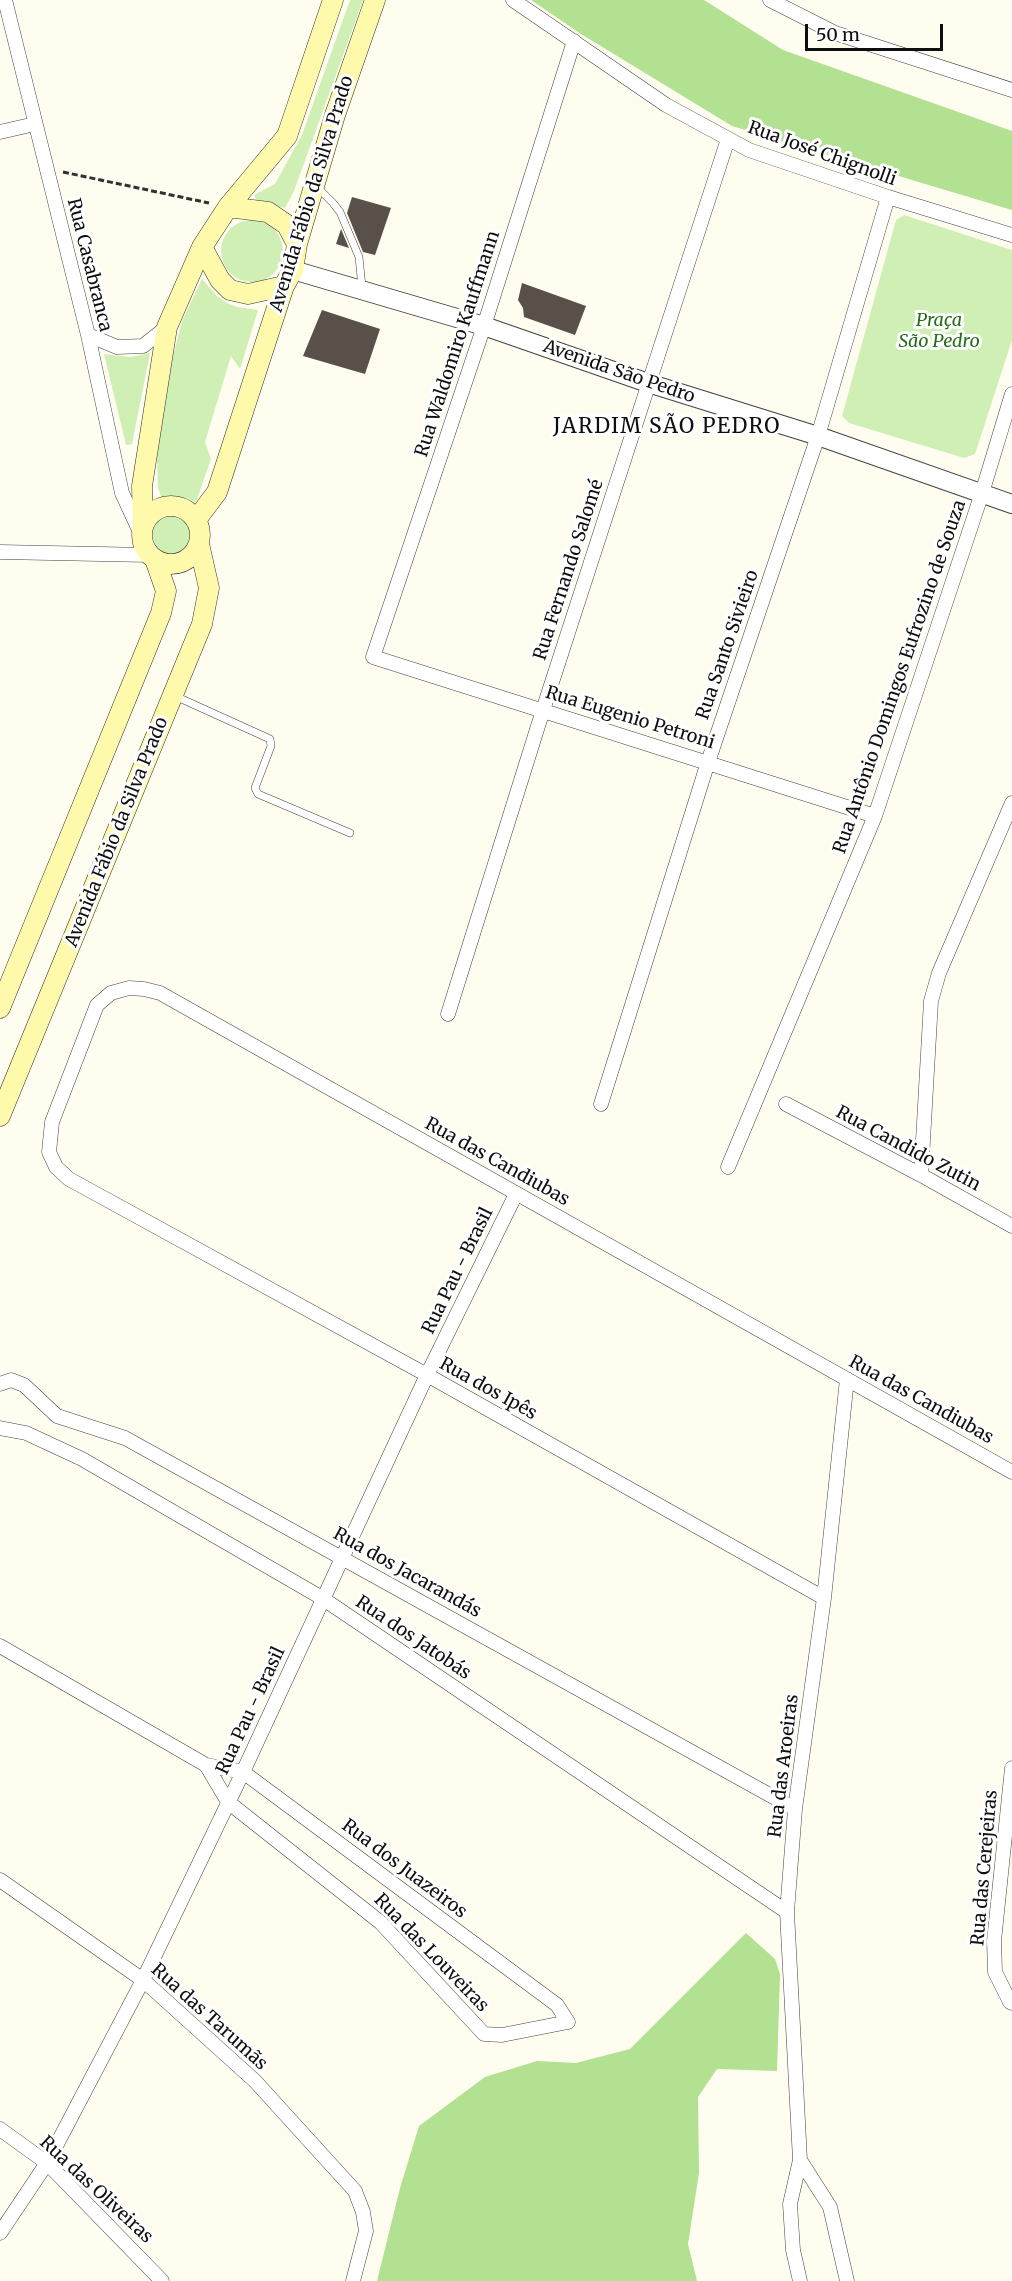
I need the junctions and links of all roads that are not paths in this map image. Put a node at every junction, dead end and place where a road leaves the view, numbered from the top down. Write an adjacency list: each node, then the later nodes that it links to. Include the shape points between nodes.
1 (6, 0): 8 (street, Rua Casabranca)
2 (333, 0): 13 (main road, via 287,136)
3 (375, 0): 11 (main road, Avenida Fábio da Silva Prado)
4 (513, 0): 6 (street, Rua José Chignolli)
5 (770, 0): 7 (street, via 835,33)
6 (574, 41): 10 (street, Rua José Chignolli, via 666,105); 19 (street, Rua Waldomiro Kauffmann)
7 (1012, 90)
8 (36, 124): 9 (street); 21 (street, Rua Casabranca)
9 (0, 132)
10 (728, 139): 12 (street, Rua José Chignolli, via 749,150); 22 (street, Rua Fernando Salomé)
11 (314, 184): 15 (main road, Avenida Fábio da Silva Prado); 18 (lane, via 340,212 359,257)
12 (888, 197): 14 (street, Rua José Chignolli); 24 (street, Rua Santo Sivieiro)
13 (228, 207): 15 (main road, via 268,212 287,225); 16 (main road)
14 (1012, 234)
15 (297, 244): 17 (main road, Avenida Fábio da Silva Prado)
16 (202, 247): 17 (main road, via 230,290 248,294); 20 (main road)
17 (288, 278): 18 (street, Avenida São Pedro); 27 (main road, Avenida Fábio da Silva Prado, via 217,492)
18 (362, 290): 19 (street, Avenida São Pedro)
19 (484, 326): 22 (street, Avenida São Pedro); 31 (street, Rua Waldomiro Kauffmann)
20 (167, 327): 21 (street, via 143,346 117,347); 29 (main road, via 141,486)
21 (88, 335): 29 (street, Rua Casabranca, via 122,493)
22 (648, 383): 24 (street, Avenida São Pedro); 33 (street, Rua Fernando Salomé)
23 (1012, 394): 25 (street, Rua Antônio Domingos Eufrozino de Souza)
24 (818, 436): 25 (street, Avenida São Pedro); 34 (street, Rua Santo Sivieiro)
25 (982, 493): 26 (street, Avenida São Pedro); 36 (street, Rua Antônio Domingos Eufrozino de Souza)
26 (1012, 504)
27 (196, 520): 28 (main road); 29 (main road, via 190,513 172,506 162,507 147,519)
28 (199, 544): 29 (main road, via 189,558 163,563); 32 (main road, Avenida Fábio da Silva Prado, via 209,588 202,624)
29 (147, 545): 30 (street); 38 (main road, via 166,591 161,614)
30 (0, 552)
31 (373, 657): 33 (street, Rua Eugenio Petroni)
32 (173, 695): 37 (lane, via 270,739 271,746 255,788 258,794); 42 (main road, Avenida Fábio da Silva Prado)
33 (543, 710): 34 (street, Rua Eugenio Petroni); 39 (street, Rua Fernando Salomé)
34 (708, 762): 36 (street, Rua Eugenio Petroni); 40 (street, Rua Santo Sivieiro)
35 (1012, 803): 45 (street, via 939,973 931,1001)
36 (875, 816): 44 (street, Rua Antônio Domingos Eufrozino de Souza)
37 (350, 833)
38 (0, 1008)
39 (448, 1014)
40 (601, 1104)
41 (786, 1104): 45 (street, Rua Candido Zutin)
42 (0, 1116)
43 (49, 1152): 46 (street, Rua das Candiubas, via 52,1122 97,1005 111,993 144,989 160,993); 48 (street, Rua dos Ipês, via 56,1167 69,1179)
44 (728, 1167)
45 (921, 1175): 47 (street, Rua Candido Zutin)
46 (516, 1194): 48 (street, Rua Pau - Brasil); 49 (street, Rua das Candiubas)
47 (1012, 1226)
48 (427, 1375): 53 (street, Rua Pau - Brasil); 55 (street, Rua dos Ipês)
49 (847, 1379): 52 (street, Rua das Candiubas); 55 (street, Rua das Aroeiras)
50 (0, 1384): 53 (street, Rua dos Jacarandás, via 11,1380 24,1385 57,1416 125,1438)
51 (0, 1428): 54 (street, Rua dos Jatobás, via 26,1433 81,1459)
52 (1012, 1472)
53 (342, 1557): 54 (street, Rua Pau - Brasil); 61 (street, Rua dos Jacarandás)
54 (322, 1598): 59 (street, Rua Pau - Brasil); 63 (street, Rua dos Jatobás)
55 (824, 1598): 61 (street, Rua das Aroeiras)
56 (0, 1646): 57 (street, Rua dos Juazeiros)
57 (206, 1765): 59 (street, Rua dos Juazeiros); 60 (street, Rua dos Juazeiros)
58 (1012, 1768): 65 (street, Rua das Cerejeiras, via 994,1941 995,1972)
59 (243, 1772): 60 (street, Rua Pau - Brasil); 66 (street, Rua dos Juazeiros, via 557,2005)
60 (228, 1802): 64 (street, Rua Pau - Brasil); 66 (street, Rua das Louveiras, via 380,1922 484,2034 502,2035)
61 (795, 1809): 63 (street, Rua das Aroeiras)
62 (0, 1880): 64 (street, Rua das Tarumãs)
63 (787, 1912): 68 (street, Rua das Aroeiras)
64 (143, 1980): 69 (street, Rua Pau - Brasil); 72 (street, Rua das Tarumãs, via 255,2081 355,2191 366,2231)
65 (1012, 2003)
66 (568, 2022)
67 (0, 2130): 69 (street, Rua das Oliveiras)
68 (800, 2160): 73 (street, Rua das Aroeiras, via 790,2204); 74 (street, via 830,2206)
69 (47, 2163): 70 (street, Rua Pau - Brasil); 71 (street, Rua das Oliveiras)
70 (0, 2233)
71 (162, 2281)
72 (353, 2281)
73 (800, 2281)
74 (847, 2281)

